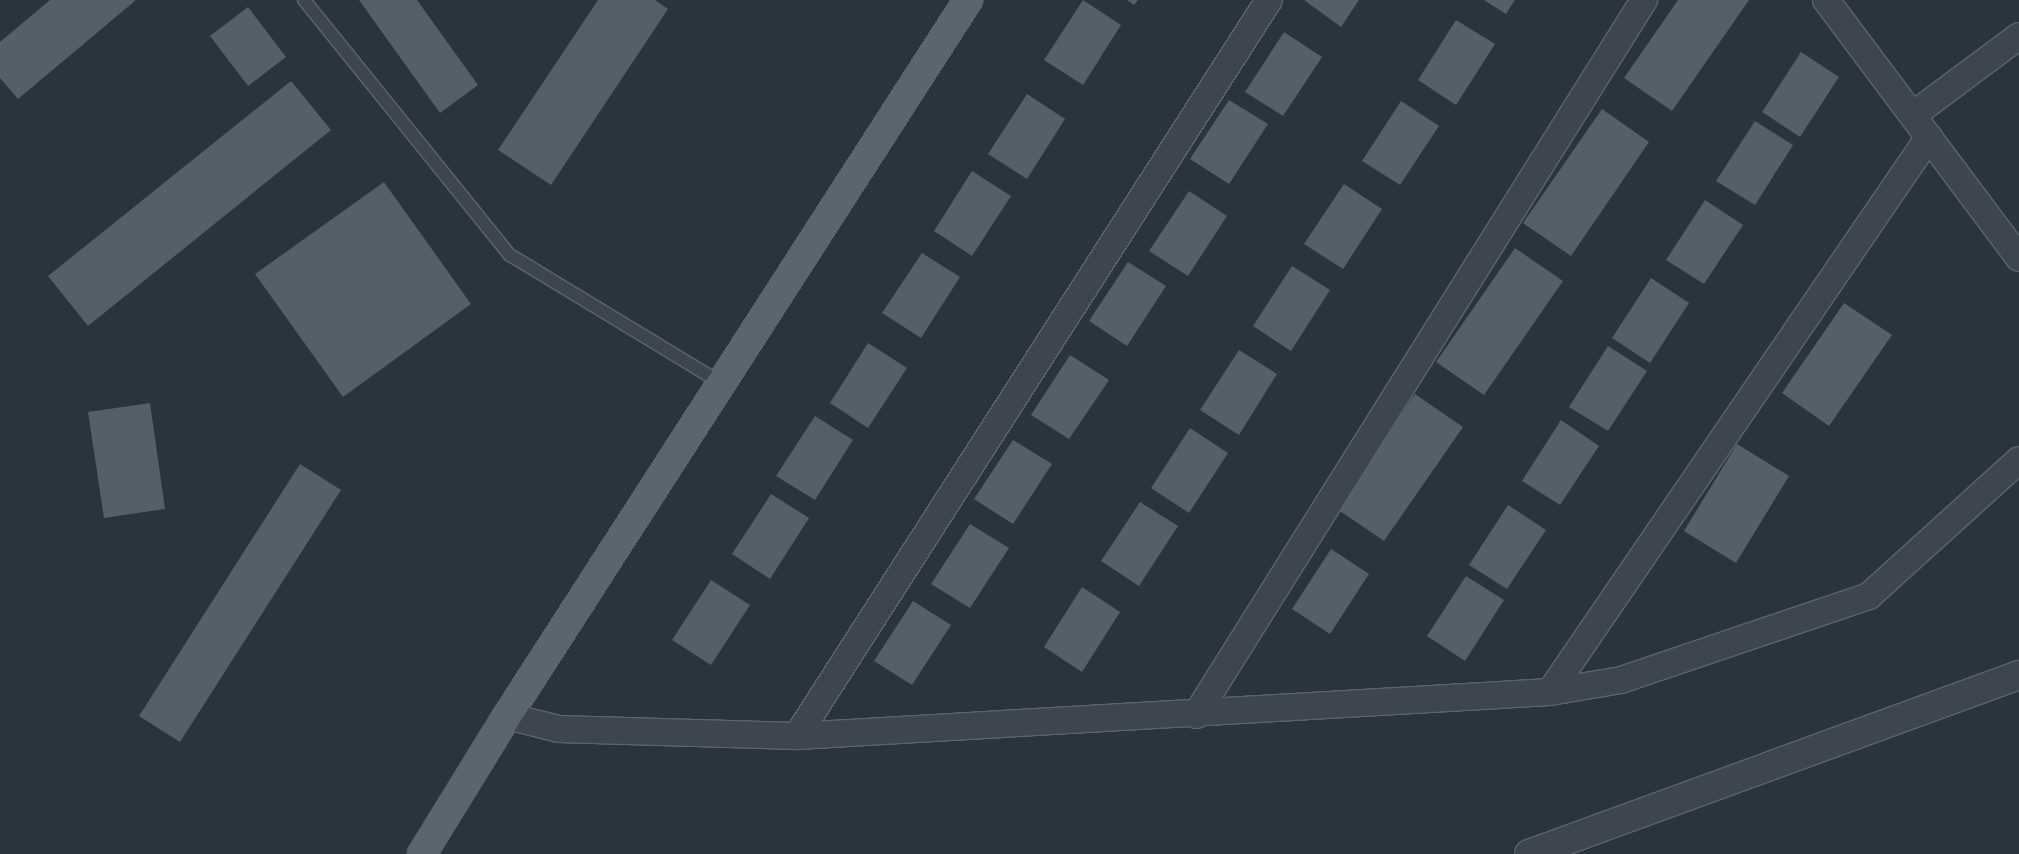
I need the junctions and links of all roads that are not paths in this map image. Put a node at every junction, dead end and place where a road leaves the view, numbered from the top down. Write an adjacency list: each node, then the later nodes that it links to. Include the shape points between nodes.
1 (304, 0): 10 (lane, via 510,254)
2 (968, 0): 10 (main road)
3 (1269, 0): 16 (street)
4 (1644, 0): 14 (street)
5 (1826, 0): 7 (street)
6 (2019, 36): 7 (street)
7 (1913, 115): 8 (street)
8 (1929, 137): 9 (street); 13 (street)
9 (2019, 258)
10 (721, 383): 15 (main road)
11 (2019, 460): 13 (street, via 1869,596 1621,680)
12 (2019, 675): 18 (street)
13 (1550, 692): 14 (street)
14 (1196, 715): 16 (street)
15 (507, 716): 16 (street, via 559,729); 17 (main road)
16 (797, 736)
17 (422, 854)
18 (1530, 854)

